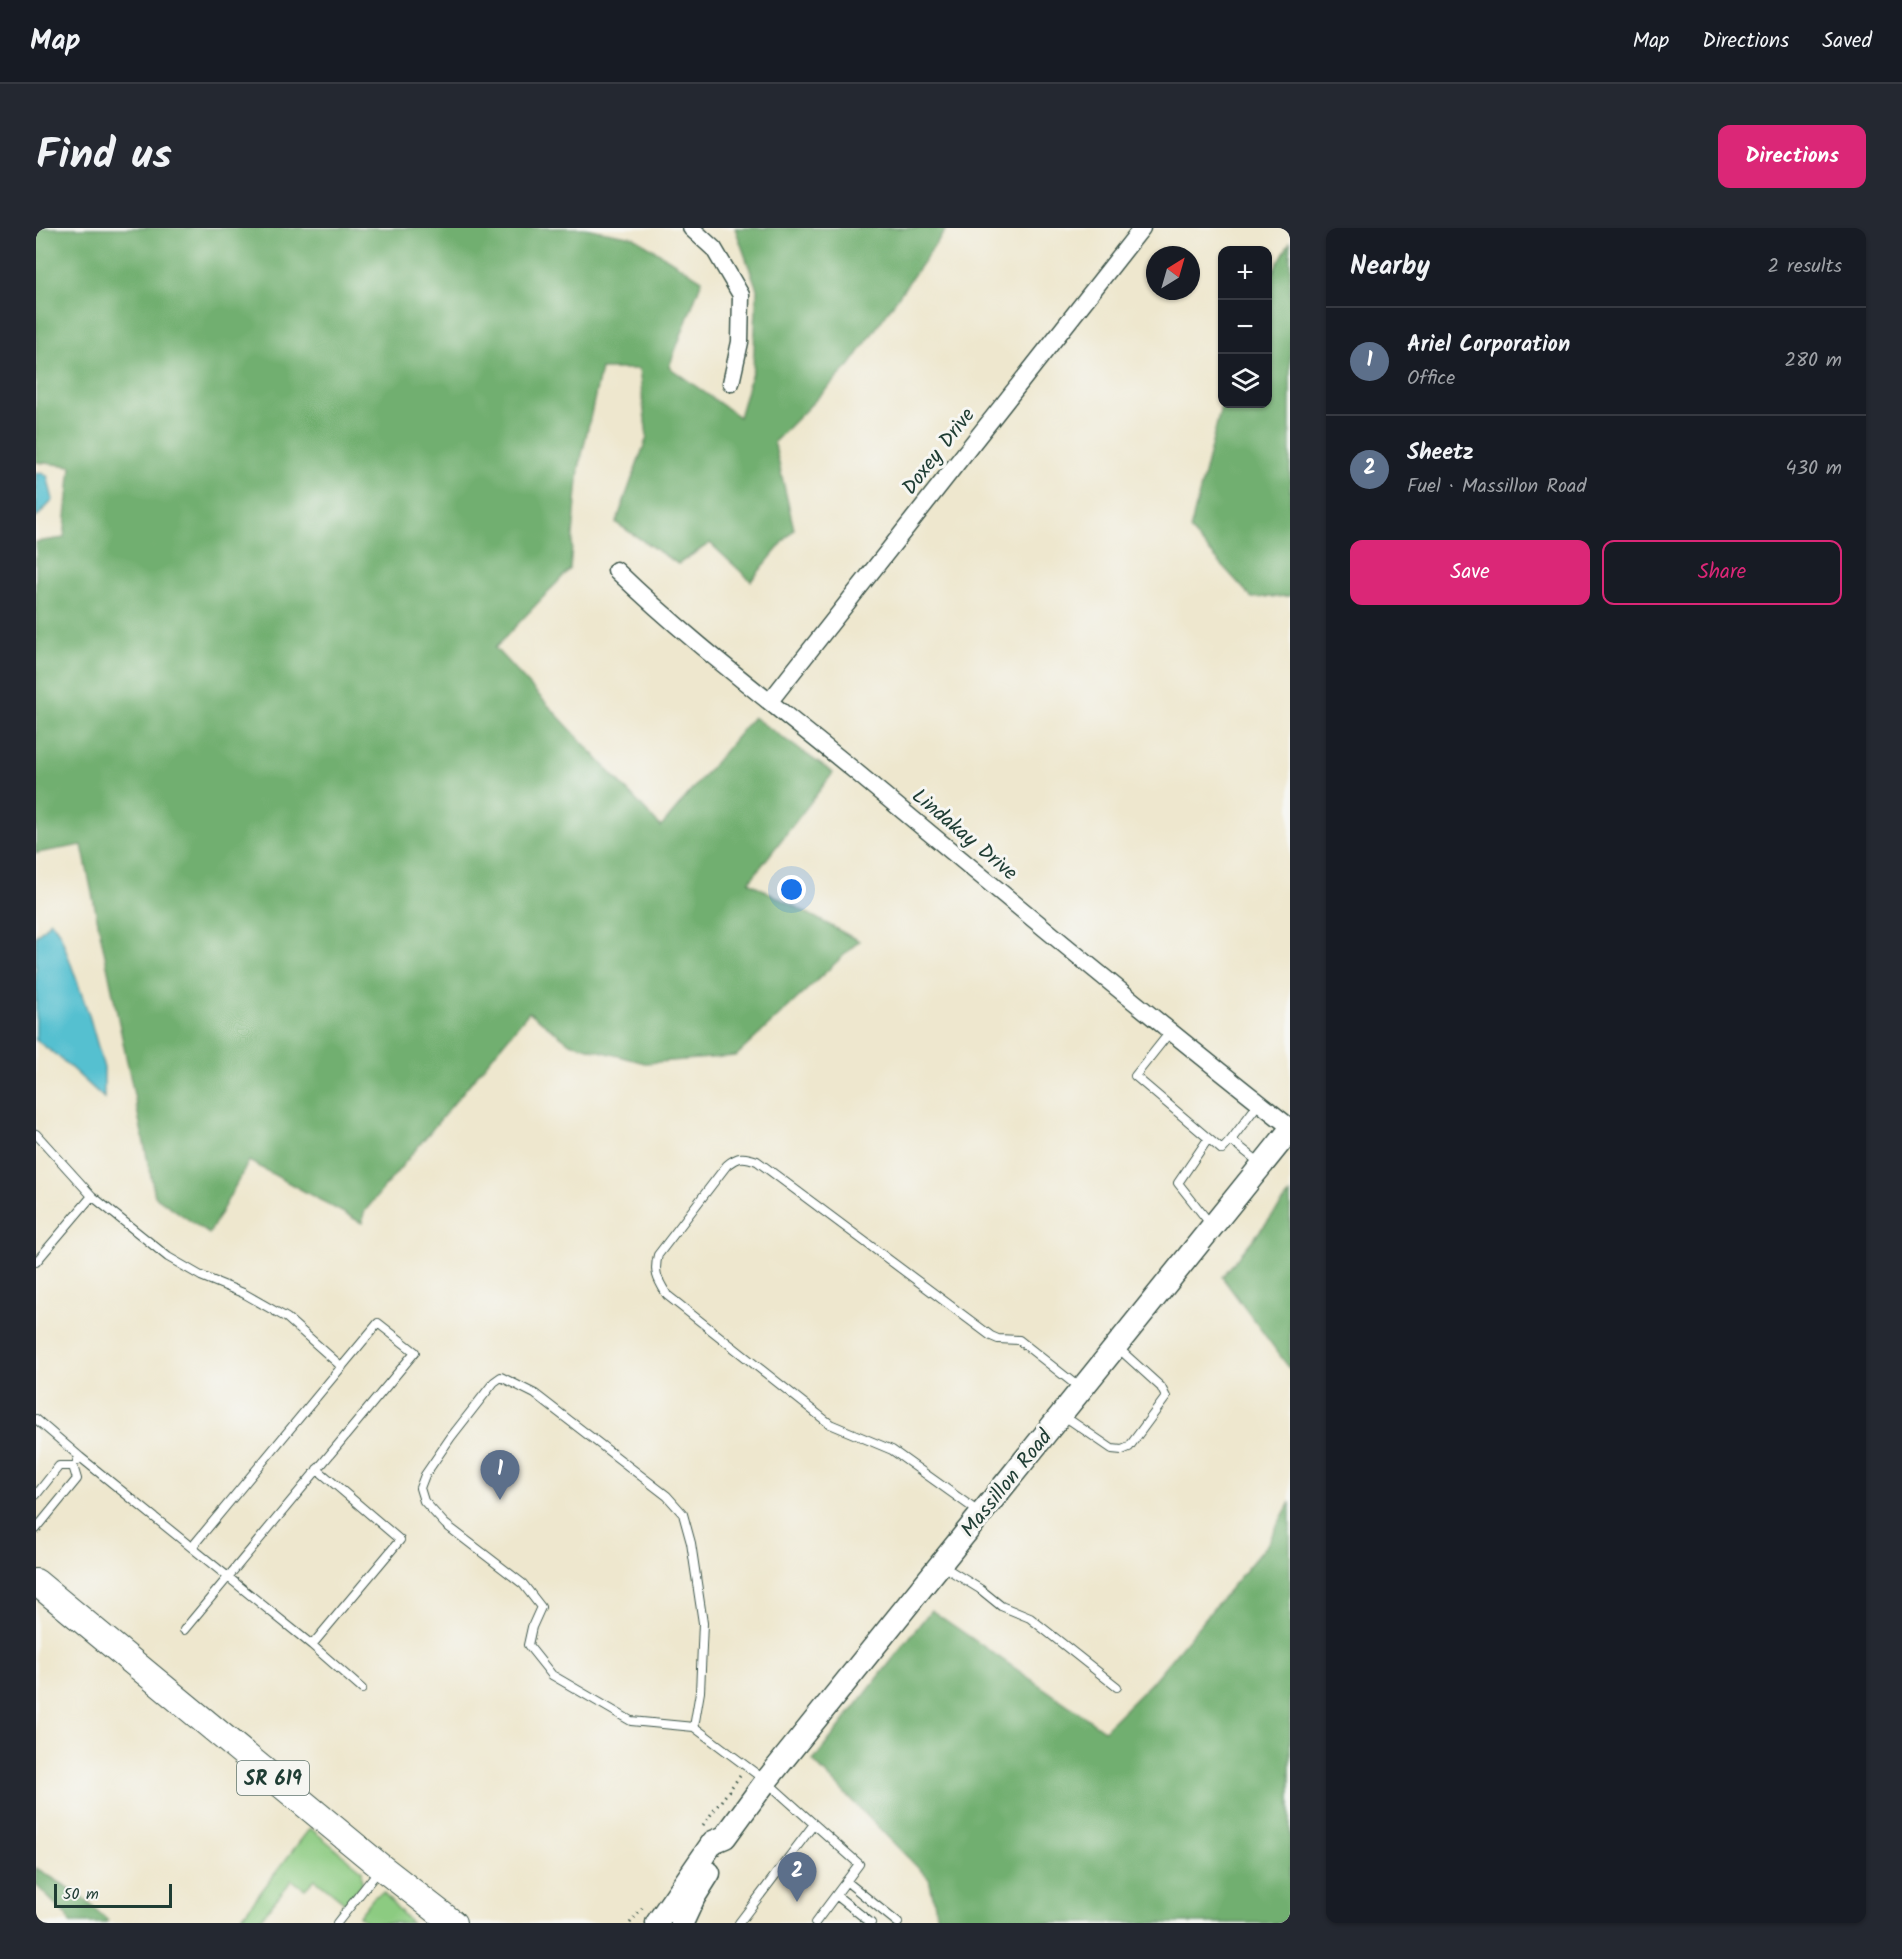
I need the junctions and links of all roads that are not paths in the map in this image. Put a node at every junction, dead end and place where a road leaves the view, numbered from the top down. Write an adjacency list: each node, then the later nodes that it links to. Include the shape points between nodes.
1 (691, 228): 3 (street, via 714,249 741,295 740,342)
2 (1142, 228): 5 (street, Doxey Drive)
3 (731, 383)
4 (616, 570): 5 (street, Lindakay Drive, via 658,610)
5 (770, 701): 6 (street, Lindakay Drive)
6 (1170, 1032): 7 (street, Lindakay Drive); 10 (lane, via 1135,1076)
7 (1259, 1103): 8 (street, Lindakay Drive); 11 (lane)
8 (1290, 1128): 12 (main road, Massillon Road)
9 (36, 1134): 13 (lane)
10 (1208, 1139): 11 (lane, via 1222,1150); 14 (lane, via 1178,1183)
11 (1231, 1140): 12 (lane)
12 (1262, 1165): 14 (main road, Massillon Road)
13 (92, 1196): 15 (lane); 17 (lane, via 168,1257 287,1318)
14 (1213, 1227): 16 (main road, Massillon Road)
15 (36, 1262)
16 (1116, 1346): 18 (main road, Massillon Road); 19 (lane, via 1161,1386 1166,1397 1129,1446 1112,1449)
17 (342, 1367): 23 (lane, via 378,1323 415,1352); 27 (lane)
18 (1082, 1389): 19 (main road, Massillon Road); 25 (lane, via 1019,1340 991,1336 757,1161 736,1157 727,1165 658,1255 658,1280 667,1295 830,1424 892,1450)
19 (1061, 1414): 25 (main road, Massillon Road)
20 (36, 1419): 21 (lane)
21 (80, 1457): 22 (lane); 27 (lane)
22 (73, 1466): 24 (lane, via 59,1466); 26 (lane, via 77,1479)
23 (317, 1469): 29 (lane); 32 (lane, via 400,1540)
24 (36, 1495)
25 (981, 1514): 28 (main road, Massillon Road)
26 (36, 1529)
27 (192, 1547): 29 (lane)
28 (940, 1564): 33 (lane, via 1000,1606 1030,1618); 36 (main road, Massillon Road)
29 (227, 1576): 31 (lane); 32 (lane)
30 (36, 1582): 39 (main road, SR 619)
31 (184, 1630)
32 (312, 1645): 34 (lane)
33 (1117, 1688)
34 (362, 1689)
35 (694, 1727): 35 (lane, via 703,1623 683,1514 666,1496 535,1394 501,1377 425,1475 420,1488 424,1501 445,1524 523,1584 541,1607 528,1645 552,1675 631,1721); 36 (lane)
36 (766, 1781): 37 (lane); 38 (main road, Massillon Road)
37 (814, 1824): 40 (lane, via 859,1864); 46 (lane)
38 (725, 1837): 44 (main road, Massillon Road, via 713,1842); 45 (main road, Massillon Road, via 725,1850)
39 (381, 1867): 42 (lane); 43 (main road, SR 619)
40 (846, 1881): 41 (lane); 49 (lane)
41 (836, 1895): 47 (lane); 48 (lane)
42 (337, 1923)
43 (453, 1923)
44 (657, 1923)
45 (682, 1923)
46 (740, 1923)
47 (815, 1923)
48 (870, 1923)
49 (898, 1923)

